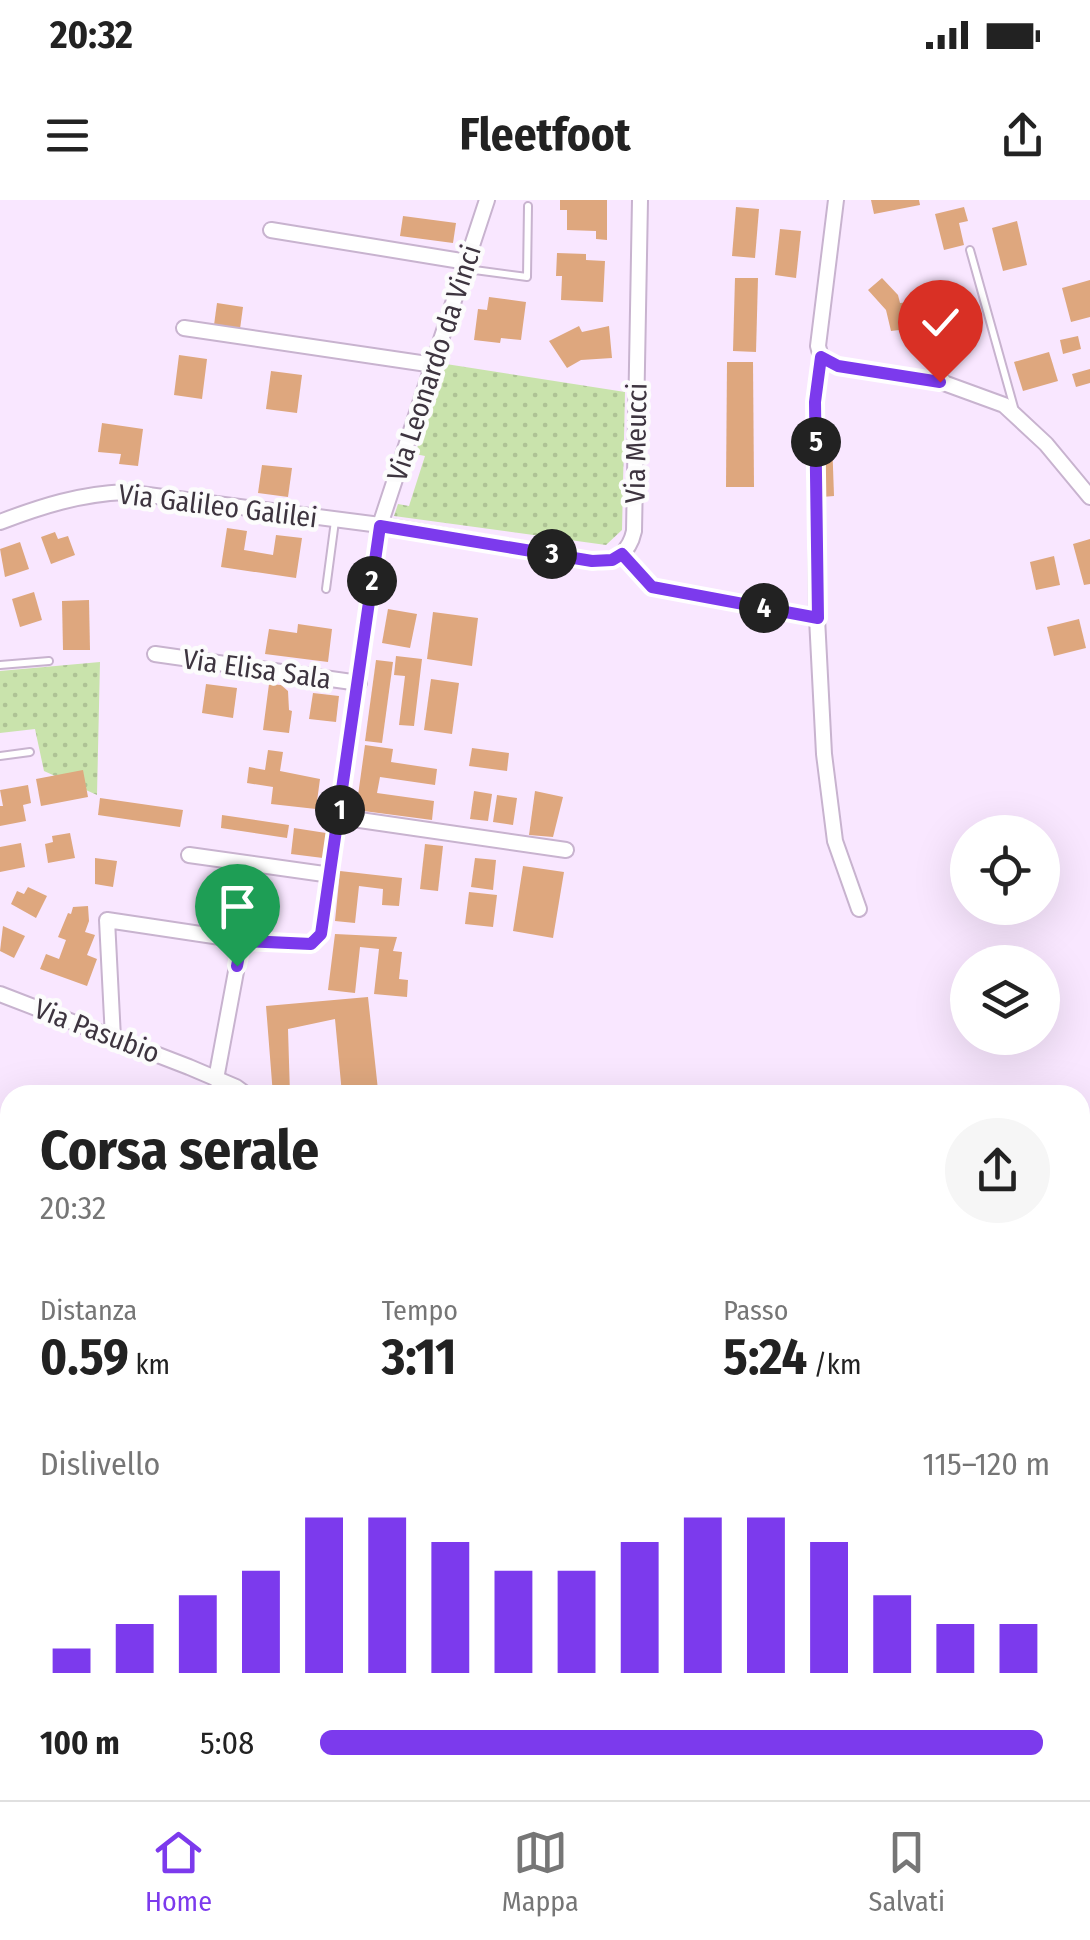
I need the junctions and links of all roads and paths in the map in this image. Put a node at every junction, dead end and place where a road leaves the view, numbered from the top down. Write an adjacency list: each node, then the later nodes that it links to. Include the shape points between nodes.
1 (488, 200): 7 (street, Via Leonardo da Vinci)
2 (640, 200): 16 (street, Via Meucci, via 634,531)
3 (836, 200): 9 (street)
4 (528, 206): 7 (lane, via 527,277)
5 (271, 230): 7 (street)
6 (970, 250): 11 (lane)
7 (466, 266): 10 (street, Via Leonardo da Vinci)
8 (184, 328): 10 (street)
9 (821, 357): 11 (street, via 838,366 940,382); 18 (street, via 815,402)
10 (434, 365): 15 (street, Via Leonardo da Vinci)
11 (1016, 412): 12 (street)
12 (1090, 497)
13 (336, 520): 14 (street, Via Galileo Galilei, via 125,492 89,494); 15 (street, Via Galileo Galilei); 17 (lane)
14 (0, 522)
15 (380, 526): 16 (street, via 592,561); 22 (street, Via Leonardo da Vinci)
16 (622, 554): 18 (street, via 652,587)
17 (326, 590)
18 (818, 618): 29 (street, via 831,817)
19 (155, 654): 22 (street, Via Elisa Sala)
20 (49, 660): 21 (lane)
21 (0, 665)
22 (359, 683): 25 (street, Via Leonardo da Vinci)
23 (30, 752): 24 (lane)
24 (0, 756)
25 (339, 817): 26 (street); 28 (street, Via Leonardo da Vinci)
26 (566, 850)
27 (190, 855): 28 (street)
28 (331, 875): 30 (street, Via Leonardo da Vinci, via 321,934 311,944)
29 (859, 909)
30 (246, 941): 32 (street, via 107,920); 33 (street)
31 (0, 994): 32 (street, Via Pasubio)
32 (113, 1038): 33 (street, Via Pasubio)
33 (216, 1079): 34 (street, Via Pasubio)
34 (227, 1085)

